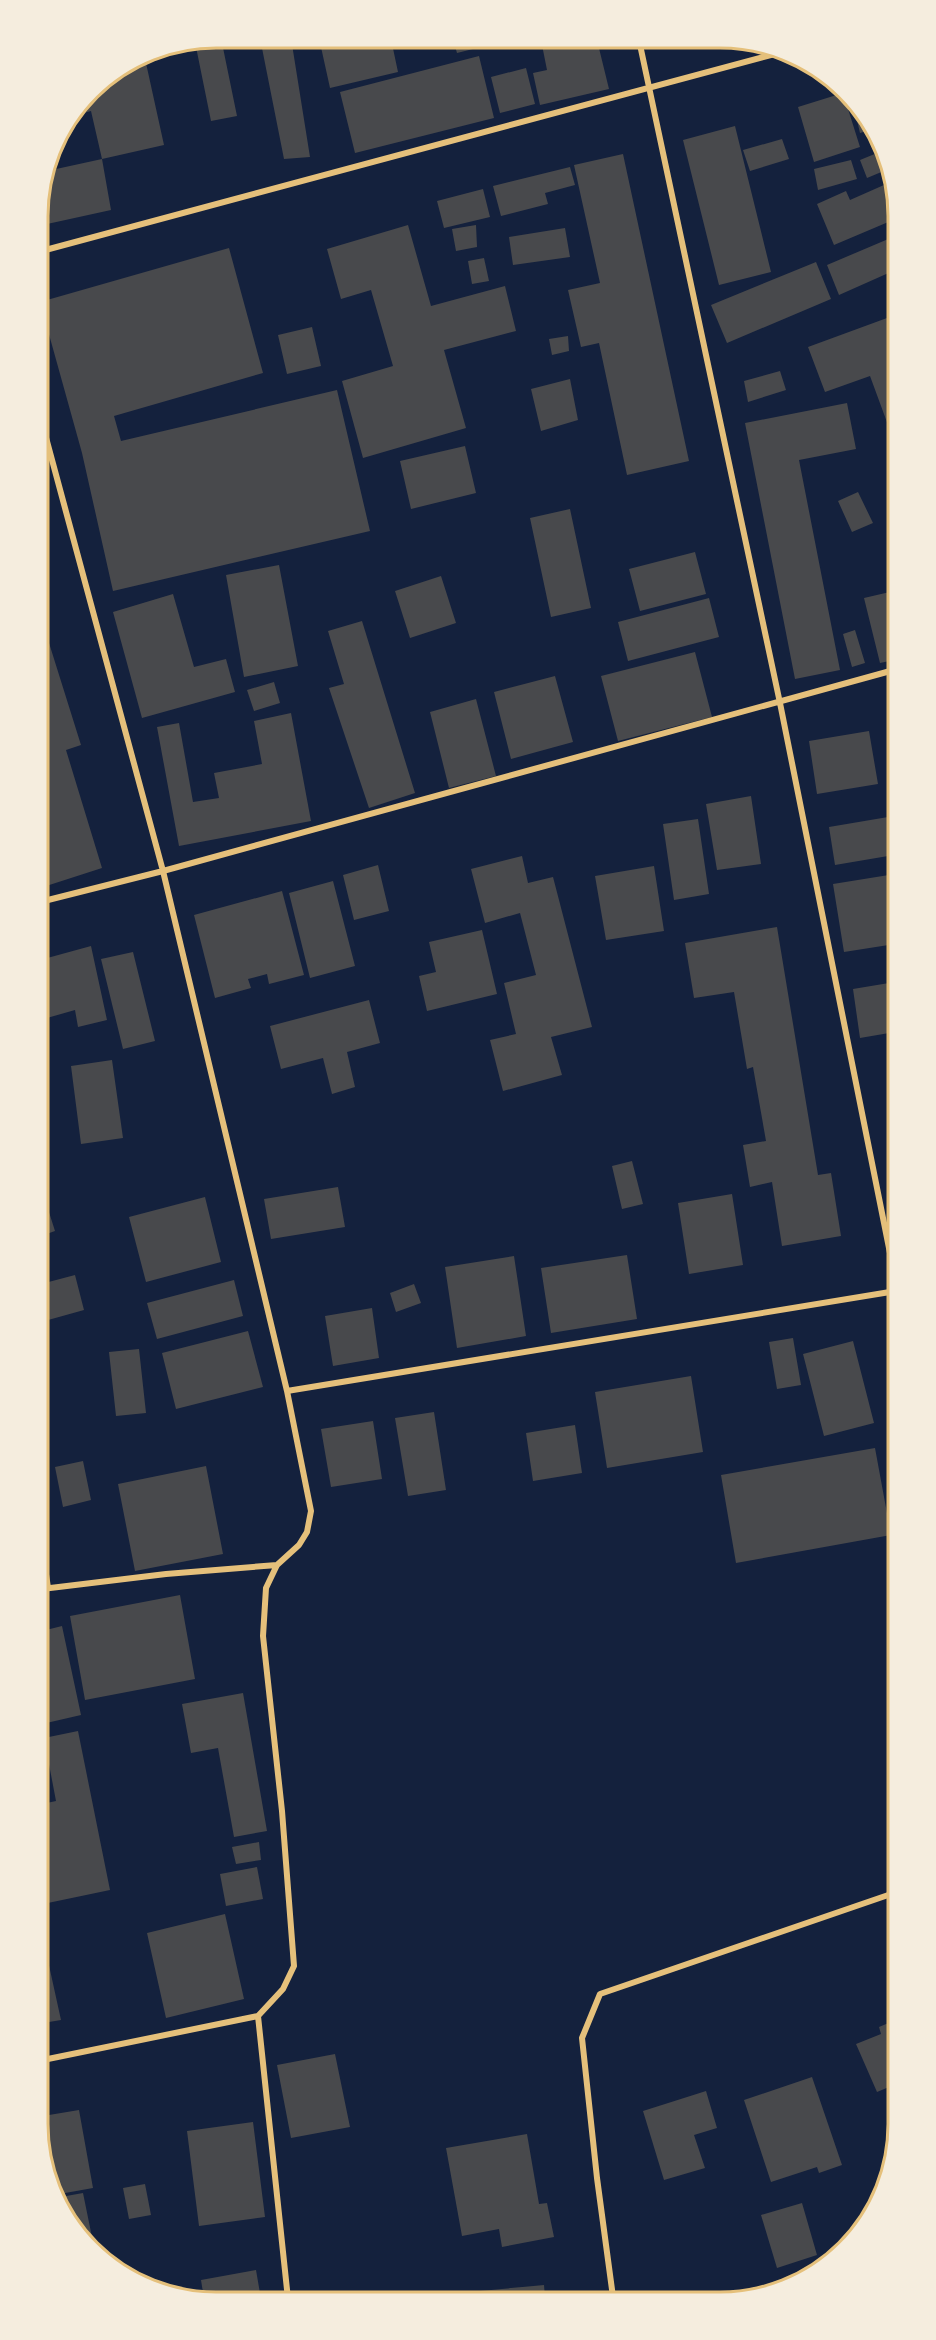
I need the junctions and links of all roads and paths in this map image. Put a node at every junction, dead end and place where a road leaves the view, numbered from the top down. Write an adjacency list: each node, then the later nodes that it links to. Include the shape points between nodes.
1 (641, 48): 3 (street)
2 (769, 56): 3 (street)
3 (649, 89): 4 (street); 7 (street)
4 (48, 249)
5 (48, 442): 8 (street)
6 (888, 672): 7 (street)
7 (780, 703): 8 (street); 10 (street)
8 (163, 871): 9 (street); 12 (street)
9 (48, 900)
10 (888, 1243)
11 (888, 1292): 12 (street)
12 (286, 1391): 13 (street, via 311,1511 307,1532 299,1545)
13 (277, 1565): 14 (street); 16 (street, via 266,1588 263,1636 294,1966 283,1989)
14 (48, 1588)
15 (888, 1895): 19 (street, via 600,1994 582,2038)
16 (258, 2016): 17 (street); 18 (street)
17 (48, 2059)
18 (287, 2292)
19 (612, 2292)

